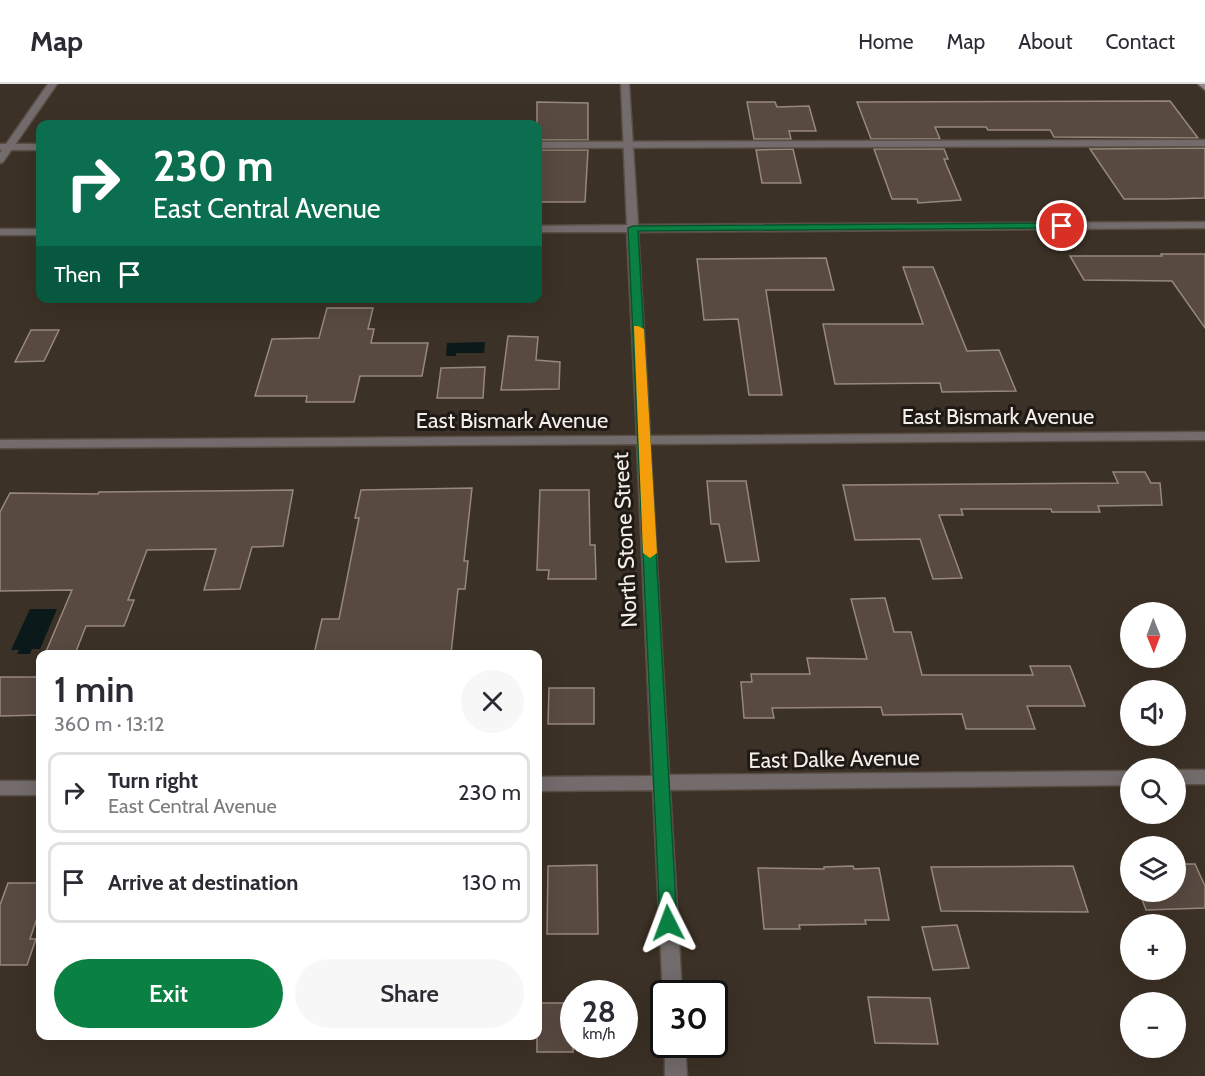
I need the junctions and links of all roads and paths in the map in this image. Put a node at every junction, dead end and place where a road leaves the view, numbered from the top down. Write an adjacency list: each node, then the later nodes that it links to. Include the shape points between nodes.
1 (53, 84): 6 (street)
2 (625, 84): 5 (street, North Stone Street)
3 (1205, 143): 5 (street)
4 (542, 145): 5 (street)
5 (628, 145): 10 (street, North Stone Street)
6 (5, 147): 7 (street); 8 (street)
7 (36, 147)
8 (0, 160)
9 (1205, 225): 10 (street)
10 (633, 228): 11 (street); 15 (street, North Stone Street)
11 (542, 229)
12 (0, 232): 13 (street)
13 (36, 232)
14 (1205, 436): 15 (street, East Bismark Avenue)
15 (645, 440): 16 (street, East Bismark Avenue); 20 (street, North Stone Street)
16 (0, 444)
17 (1186, 777): 18 (street)
18 (1205, 777)
19 (1120, 778): 20 (street, East Dalke Avenue)
20 (661, 783): 21 (street, East Dalke Avenue); 24 (street, North Stone Street)
21 (542, 784)
22 (0, 788): 23 (street)
23 (36, 788)
24 (671, 980)
25 (675, 1058): 26 (street)
26 (676, 1076)

